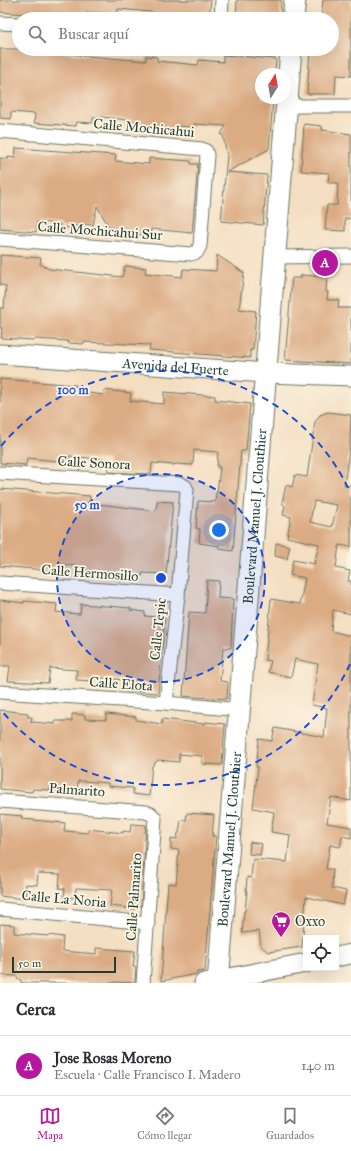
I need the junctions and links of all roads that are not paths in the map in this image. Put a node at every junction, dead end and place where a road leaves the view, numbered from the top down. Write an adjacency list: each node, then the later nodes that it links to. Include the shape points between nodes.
1 (222, 0): 3 (street)
2 (295, 0): 4 (main road)
3 (221, 12)
4 (294, 12)
5 (0, 23): 6 (street)
6 (12, 24)
7 (291, 56): 8 (main road, Boulevard Manuel J. Clouthier)
8 (287, 106): 9 (street); 14 (main road, Boulevard Manuel J. Clouthier)
9 (351, 106)
10 (0, 131): 12 (street, Calle Mochicahui, via 206,151 200,246)
11 (0, 239): 12 (street, Calle Mochicahui Sur, via 191,254)
12 (197, 252)
13 (351, 256): 14 (street)
14 (275, 257): 16 (main road, Boulevard Manuel J. Clouthier)
15 (0, 354): 16 (street, Avenida del Fuerte)
16 (266, 373): 17 (street, Avenida del Fuerte); 24 (main road, Boulevard Manuel J. Clouthier)
17 (351, 376)
18 (0, 473): 19 (street, Calle Sonora)
19 (185, 486): 21 (street, Calle Tepic, via 187,490)
20 (0, 583): 21 (street, Calle Hermosillo)
21 (178, 595): 23 (street, Calle Tepic)
22 (0, 692): 23 (street, Calle Elota)
23 (166, 703): 24 (street, Calle Elota)
24 (240, 710): 32 (main road, Boulevard Manuel J. Clouthier)
25 (0, 801): 26 (street, Palmarito)
26 (152, 814): 28 (street, Calle Palmarito, via 155,818)
27 (0, 909): 28 (street, Calle La Noria)
28 (148, 923): 33 (street, Calle Palmarito)
29 (351, 954): 30 (street)
30 (339, 956)
31 (303, 964): 32 (street)
32 (214, 982)
33 (143, 983)

